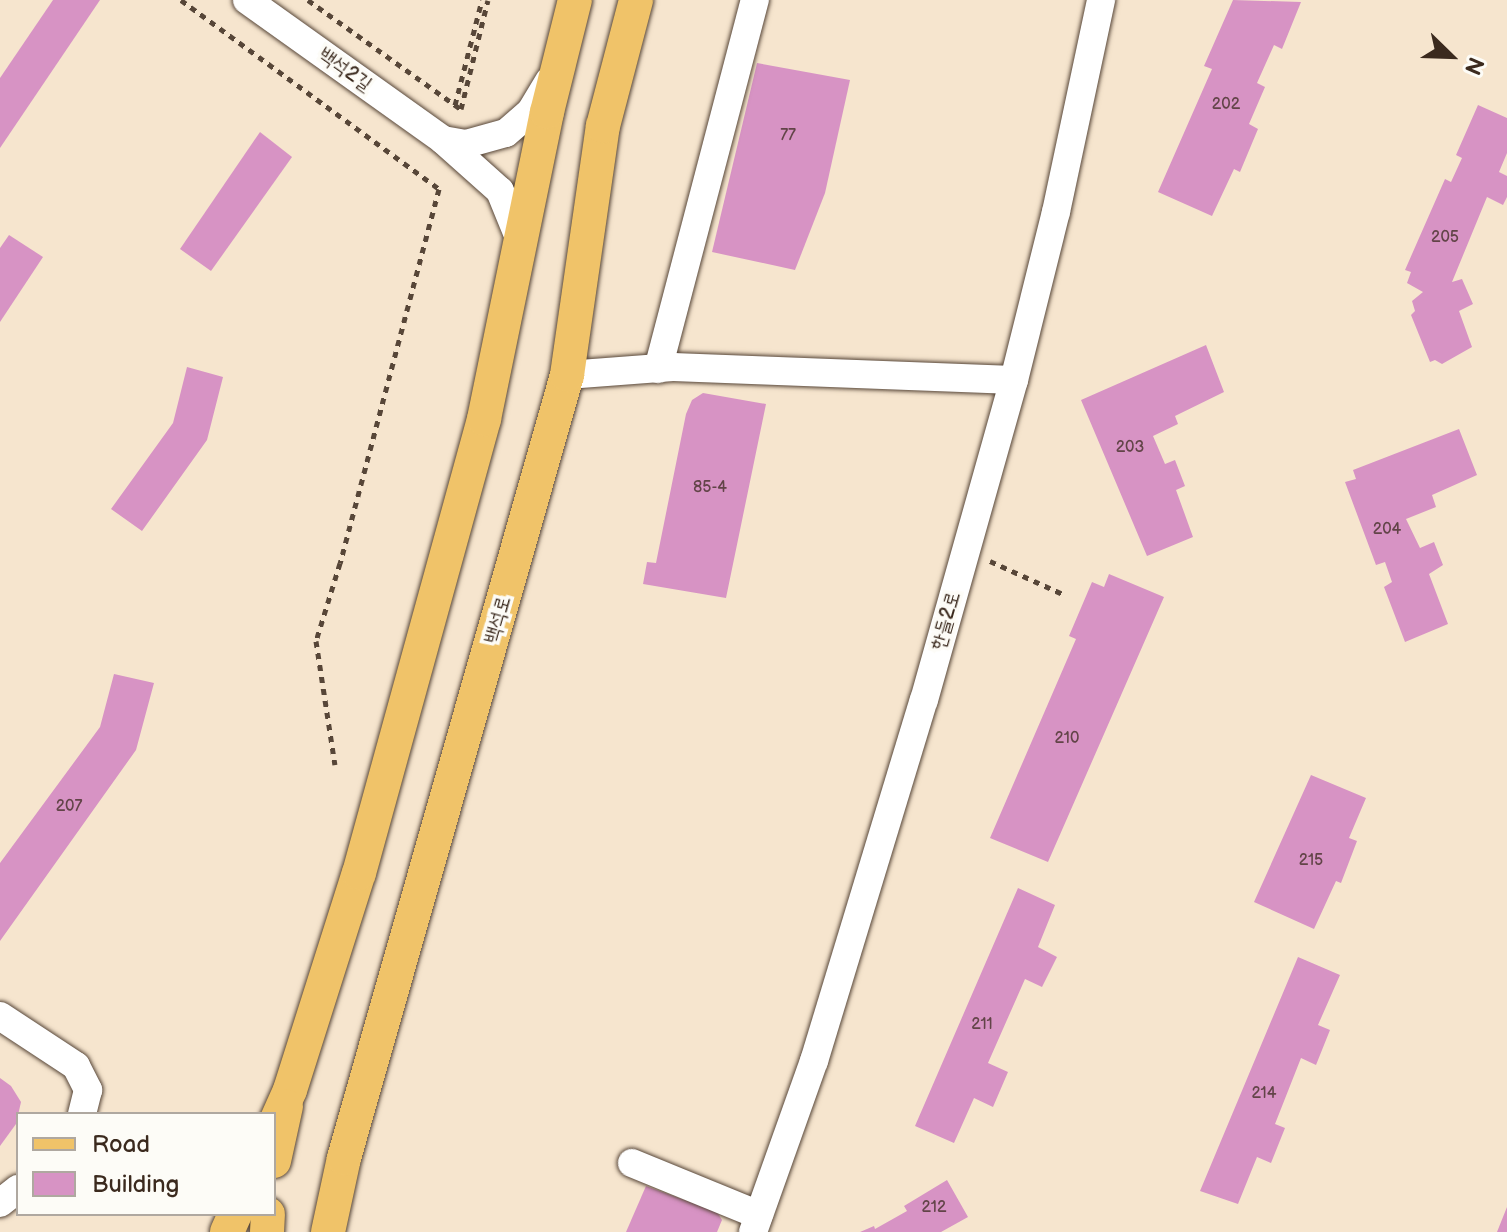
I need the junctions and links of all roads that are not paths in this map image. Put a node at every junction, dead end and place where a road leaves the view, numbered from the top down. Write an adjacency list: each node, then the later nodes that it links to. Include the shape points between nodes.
1 (247, 0): 7 (street, 백석2길)
2 (575, 0): 6 (main road)
3 (636, 0): 10 (main road, 백석로, via 603,126)
4 (755, 0): 9 (street)
5 (1101, 0): 11 (street, 한들2로)
6 (558, 67): 7 (street, via 531,111 506,133 466,144); 8 (main road)
7 (443, 140): 8 (street, 백석2길, via 500,191)
8 (522, 245): 13 (main road, via 484,419 359,873)
9 (658, 369): 10 (street); 11 (street)
10 (567, 375): 21 (main road, 백석로, via 344,1158)
11 (1014, 380): 20 (street, 한들2로, via 814,1061)
12 (0, 1016): 14 (street, via 76,1066 88,1090)
13 (290, 1090): 15 (main road); 16 (main road)
14 (82, 1112)
15 (276, 1122)
16 (276, 1152)
17 (632, 1163): 20 (street)
18 (16, 1191): 19 (street)
19 (0, 1203)
20 (756, 1224)
21 (328, 1232)

